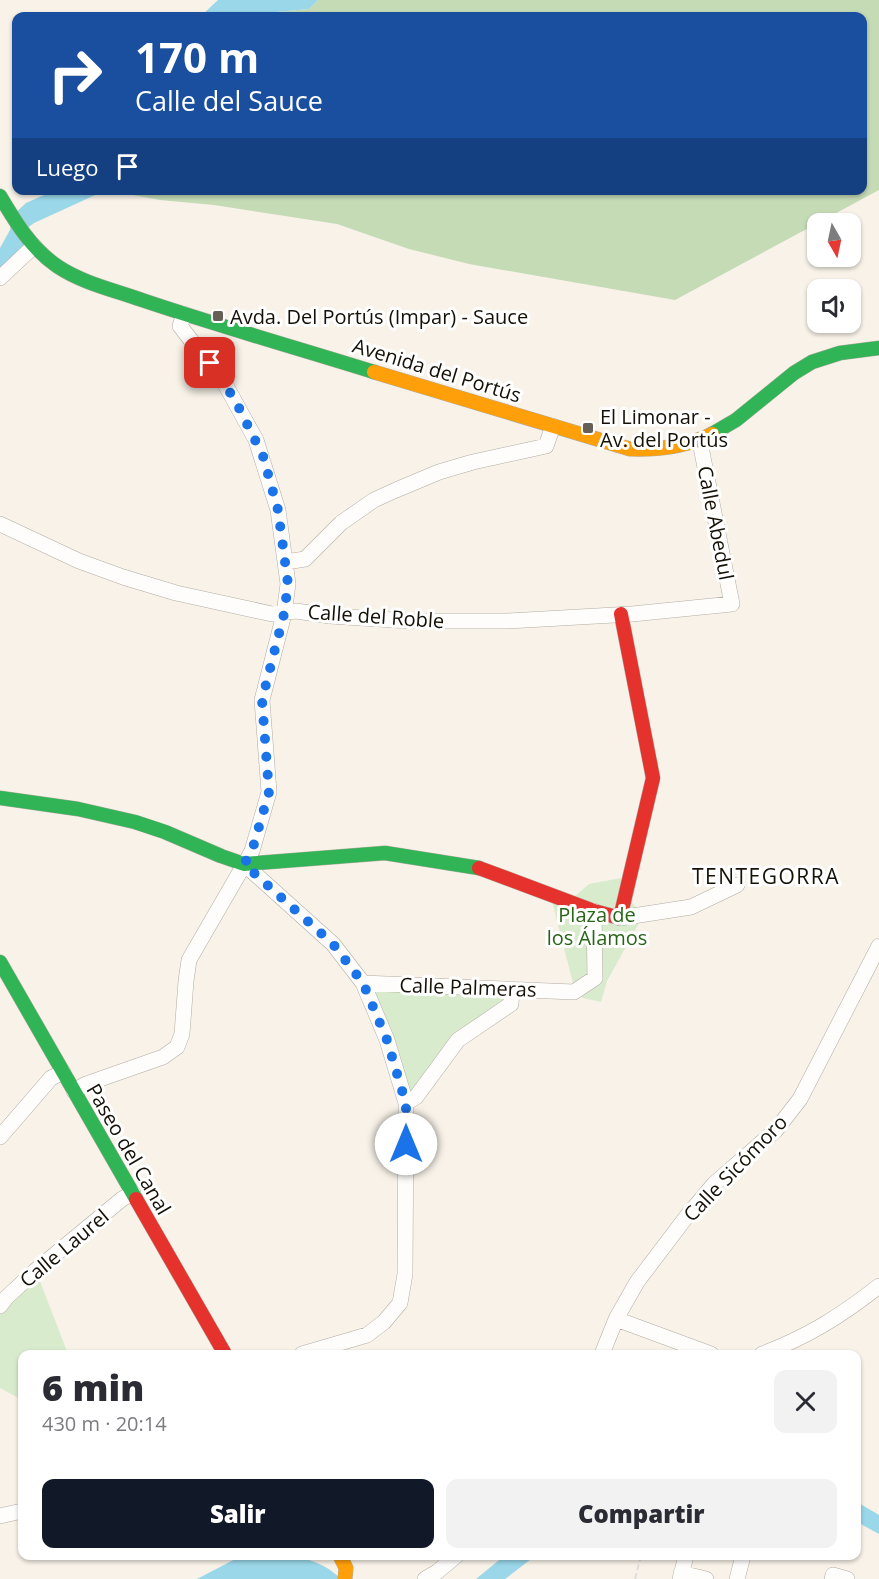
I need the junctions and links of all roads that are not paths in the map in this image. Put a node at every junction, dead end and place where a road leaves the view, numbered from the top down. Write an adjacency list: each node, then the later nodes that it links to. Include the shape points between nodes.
1 (0, 196): 2 (street, Avenida del Portús)
2 (34, 246): 3 (street); 4 (street, Avenida del Portús, via 53,264 81,279)
3 (0, 278)
4 (184, 314): 6 (street, Avenida del Portús); 9 (street, via 180,326 225,384 256,440 278,510)
5 (879, 348): 7 (street, Avenida del Portús, via 833,354 802,367 730,425)
6 (553, 426): 7 (street, Avenida del Portús, via 641,450 673,449); 9 (street, via 546,446 450,469 385,495 341,523 305,559)
7 (700, 442): 10 (street, Calle Abedul)
8 (0, 524): 11 (street, Calle del Roble, via 123,577 176,593)
9 (286, 562): 11 (street)
10 (732, 603): 12 (street, Calle del Roble)
11 (284, 614): 12 (street, Calle del Roble, via 296,611 410,621 507,621); 14 (street, via 262,700 269,792 252,851)
12 (621, 614): 17 (street, via 653,778)
13 (0, 798): 14 (street, via 121,818)
14 (244, 864): 16 (street, via 354,854 413,856 476,867); 20 (street, via 333,944); 23 (street, via 189,960 183,1034 177,1047 163,1057)
15 (737, 885): 17 (street, via 691,907)
16 (594, 911): 17 (street); 21 (street, Calle Palmeras, via 595,978 574,992)
17 (620, 918)
18 (879, 946): 29 (street, Calle Sicómoro, via 800,1099 776,1130 714,1184 687,1216 637,1282)
19 (0, 962): 22 (street, Paseo del Canal)
20 (363, 983): 21 (street, Calle Palmeras); 24 (street, via 387,1040)
21 (512, 989): 24 (street, via 511,1004 458,1040 416,1097)
22 (63, 1072): 23 (street, Paseo del Canal); 25 (street, via 51,1078)
23 (74, 1091): 26 (street, Paseo del Canal)
24 (406, 1104): 31 (street, via 405,1274 400,1303 367,1335)
25 (0, 1137)
26 (132, 1193): 28 (street, Calle Laurel, via 35,1271); 30 (street, Paseo del Canal)
27 (879, 1286): 34 (street, via 844,1314)
28 (0, 1306)
29 (616, 1319): 32 (street, Calle Sicómoro); 33 (street)
30 (223, 1350)
31 (316, 1350)
32 (604, 1350)
33 (700, 1350)
34 (772, 1350)
35 (18, 1512): 36 (street)
36 (1, 1516)
37 (342, 1560): 42 (street)
38 (452, 1560): 43 (street)
39 (685, 1560): 41 (street)
40 (742, 1560): 45 (street)
41 (681, 1576): 44 (street)
42 (345, 1579)
43 (425, 1579)
44 (705, 1579)
45 (737, 1579)

